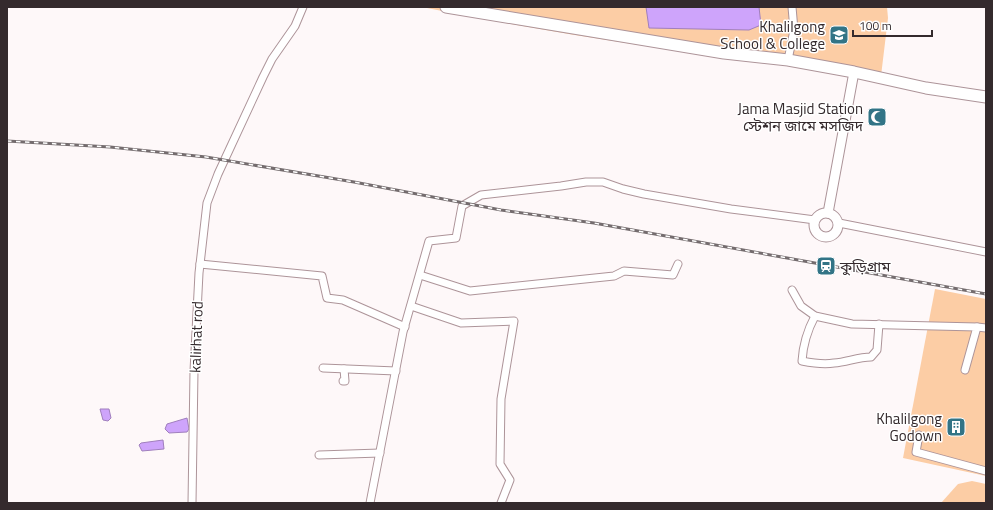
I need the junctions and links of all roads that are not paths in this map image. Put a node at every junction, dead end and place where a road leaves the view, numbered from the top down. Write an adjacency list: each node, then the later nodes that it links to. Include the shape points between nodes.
1 (303, 7): 12 (street, kalirhat rod, via 295,26 272,59 211,191 205,216)
2 (446, 7): 4 (highway)
3 (792, 7): 5 (street, via 794,30)
4 (460, 8): 5 (highway, via 724,53)
5 (788, 60): 6 (highway)
6 (854, 72): 7 (highway, via 926,88); 8 (main road)
7 (986, 97)
8 (828, 213): 9 (main road, via 820,214); 10 (main road, via 835,216)
9 (815, 220): 10 (main road, via 814,228 822,237 834,234); 14 (street, via 644,194 603,182 511,190 481,195 462,206 456,238 429,241)
10 (839, 224): 11 (street)
11 (986, 252)
12 (200, 264): 19 (street, via 322,276 327,298 343,300); 31 (street, kalirhat rod, via 194,371)
13 (678, 264): 14 (street, via 673,275 624,271 614,276 470,291)
14 (420, 275): 16 (street)
15 (792, 290): 17 (street, via 801,306)
16 (411, 306): 19 (street); 33 (street, via 461,323 514,321 501,399 500,464 510,480)
17 (815, 316): 18 (street, via 852,324); 18 (street, via 806,332 802,361 813,363 833,364 871,357 877,350)
18 (879, 324): 20 (street)
19 (405, 327): 25 (street)
20 (976, 327): 21 (street); 24 (street)
21 (986, 328)
22 (323, 368): 23 (street)
23 (344, 369): 25 (street); 26 (street)
24 (965, 370)
25 (396, 371): 28 (street)
26 (343, 381)
27 (919, 435): 30 (street, via 916,452)
28 (380, 453): 29 (street); 32 (street)
29 (319, 455)
30 (986, 471)
31 (192, 503)
32 (370, 503)
33 (501, 503)

